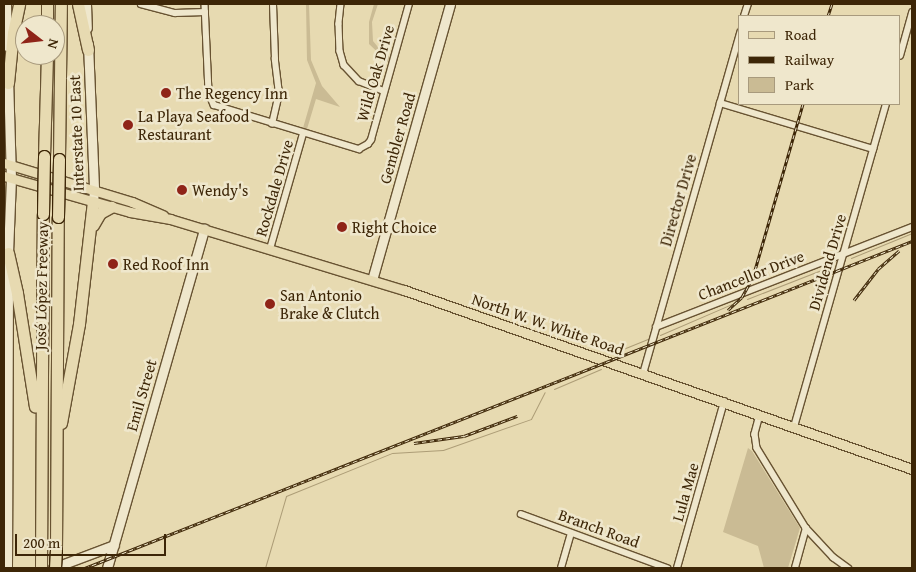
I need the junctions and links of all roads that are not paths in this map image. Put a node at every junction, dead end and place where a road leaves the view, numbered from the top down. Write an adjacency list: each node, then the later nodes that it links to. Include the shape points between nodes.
1 (6, 4): 18 (main road)
2 (19, 4): 18 (highway)
3 (61, 4): 44 (highway, José López Freeway, bridge)
4 (78, 4): 15 (highway)
5 (86, 4): 15 (main road, Interstate 10 East)
6 (141, 4): 12 (street, via 175,13)
7 (205, 4): 12 (street)
8 (273, 4): 22 (street, via 274,58 279,94)
9 (341, 4): 19 (street, via 340,51 344,64 359,82)
10 (409, 4): 19 (street, Wild Oak Drive)
11 (450, 4): 37 (main road, Gembler Road)
12 (206, 12): 22 (street, via 210,93 214,105)
13 (912, 13): 16 (street)
14 (738, 40): 20 (street, Director Drive)
15 (88, 50): 27 (main road, Interstate 10 East)
16 (901, 52)
17 (47, 65): 43 (highway, José López Freeway, bridge)
18 (8, 83): 25 (main road)
19 (384, 91): 23 (street, Wild Oak Drive, via 371,140 365,147 359,149)
20 (720, 103): 24 (street); 38 (street, Director Drive)
21 (886, 105): 24 (street, Dividend Drive)
22 (272, 124): 23 (street)
23 (303, 134): 34 (street, Rockdale Drive)
24 (873, 149): 36 (street, Dividend Drive)
25 (7, 164): 26 (main road); 27 (main road, North W. W. White Road)
26 (8, 177): 28 (main road, North W. W. White Road); 35 (main road)
27 (94, 190): 28 (main road, Interstate 10 East); 30 (main road, North W. W. White Road)
28 (93, 202): 29 (main road, North W. W. White Road); 32 (highway)
29 (112, 207): 30 (main road, North W. W. White Road); 32 (highway, via 100,212)
30 (170, 219): 33 (main road, North W. W. White Road)
31 (912, 227): 36 (street, Chancellor Drive)
32 (91, 229): 44 (highway, via 79,324)
33 (204, 229): 34 (main road, North W. W. White Road); 49 (main road, Emil Street)
34 (270, 249): 37 (main road, North W. W. White Road)
35 (8, 253): 43 (highway); 52 (main road)
36 (843, 255): 38 (street, Chancellor Drive); 42 (street, Dividend Drive)
37 (372, 280): 39 (main road, North W. W. White Road)
38 (656, 327): 39 (street, Director Drive)
39 (643, 374): 40 (main road, North W. W. White Road)
40 (724, 402): 41 (main road, North W. W. White Road); 57 (street, Lula Mae)
41 (760, 415): 42 (main road, North W. W. White Road); 47 (street, via 755,434 757,448)
42 (794, 428): 45 (main road, North W. W. White Road)
43 (41, 449): 53 (highway, José López Freeway)
44 (55, 452): 54 (highway, José López Freeway, bridge)
45 (912, 469)
46 (521, 514): 48 (street, Branch Road)
47 (806, 528): 58 (street); 59 (street)
48 (572, 533): 55 (street); 56 (street, Branch Road)
49 (114, 545): 50 (main road); 51 (main road, Emil Street)
50 (96, 552): 51 (main road, via 105,556); 54 (main road)
51 (108, 567)
52 (7, 568)
53 (41, 568)
54 (54, 568)
55 (561, 568)
56 (667, 568)
57 (677, 568)
58 (795, 568)
59 (848, 568)

